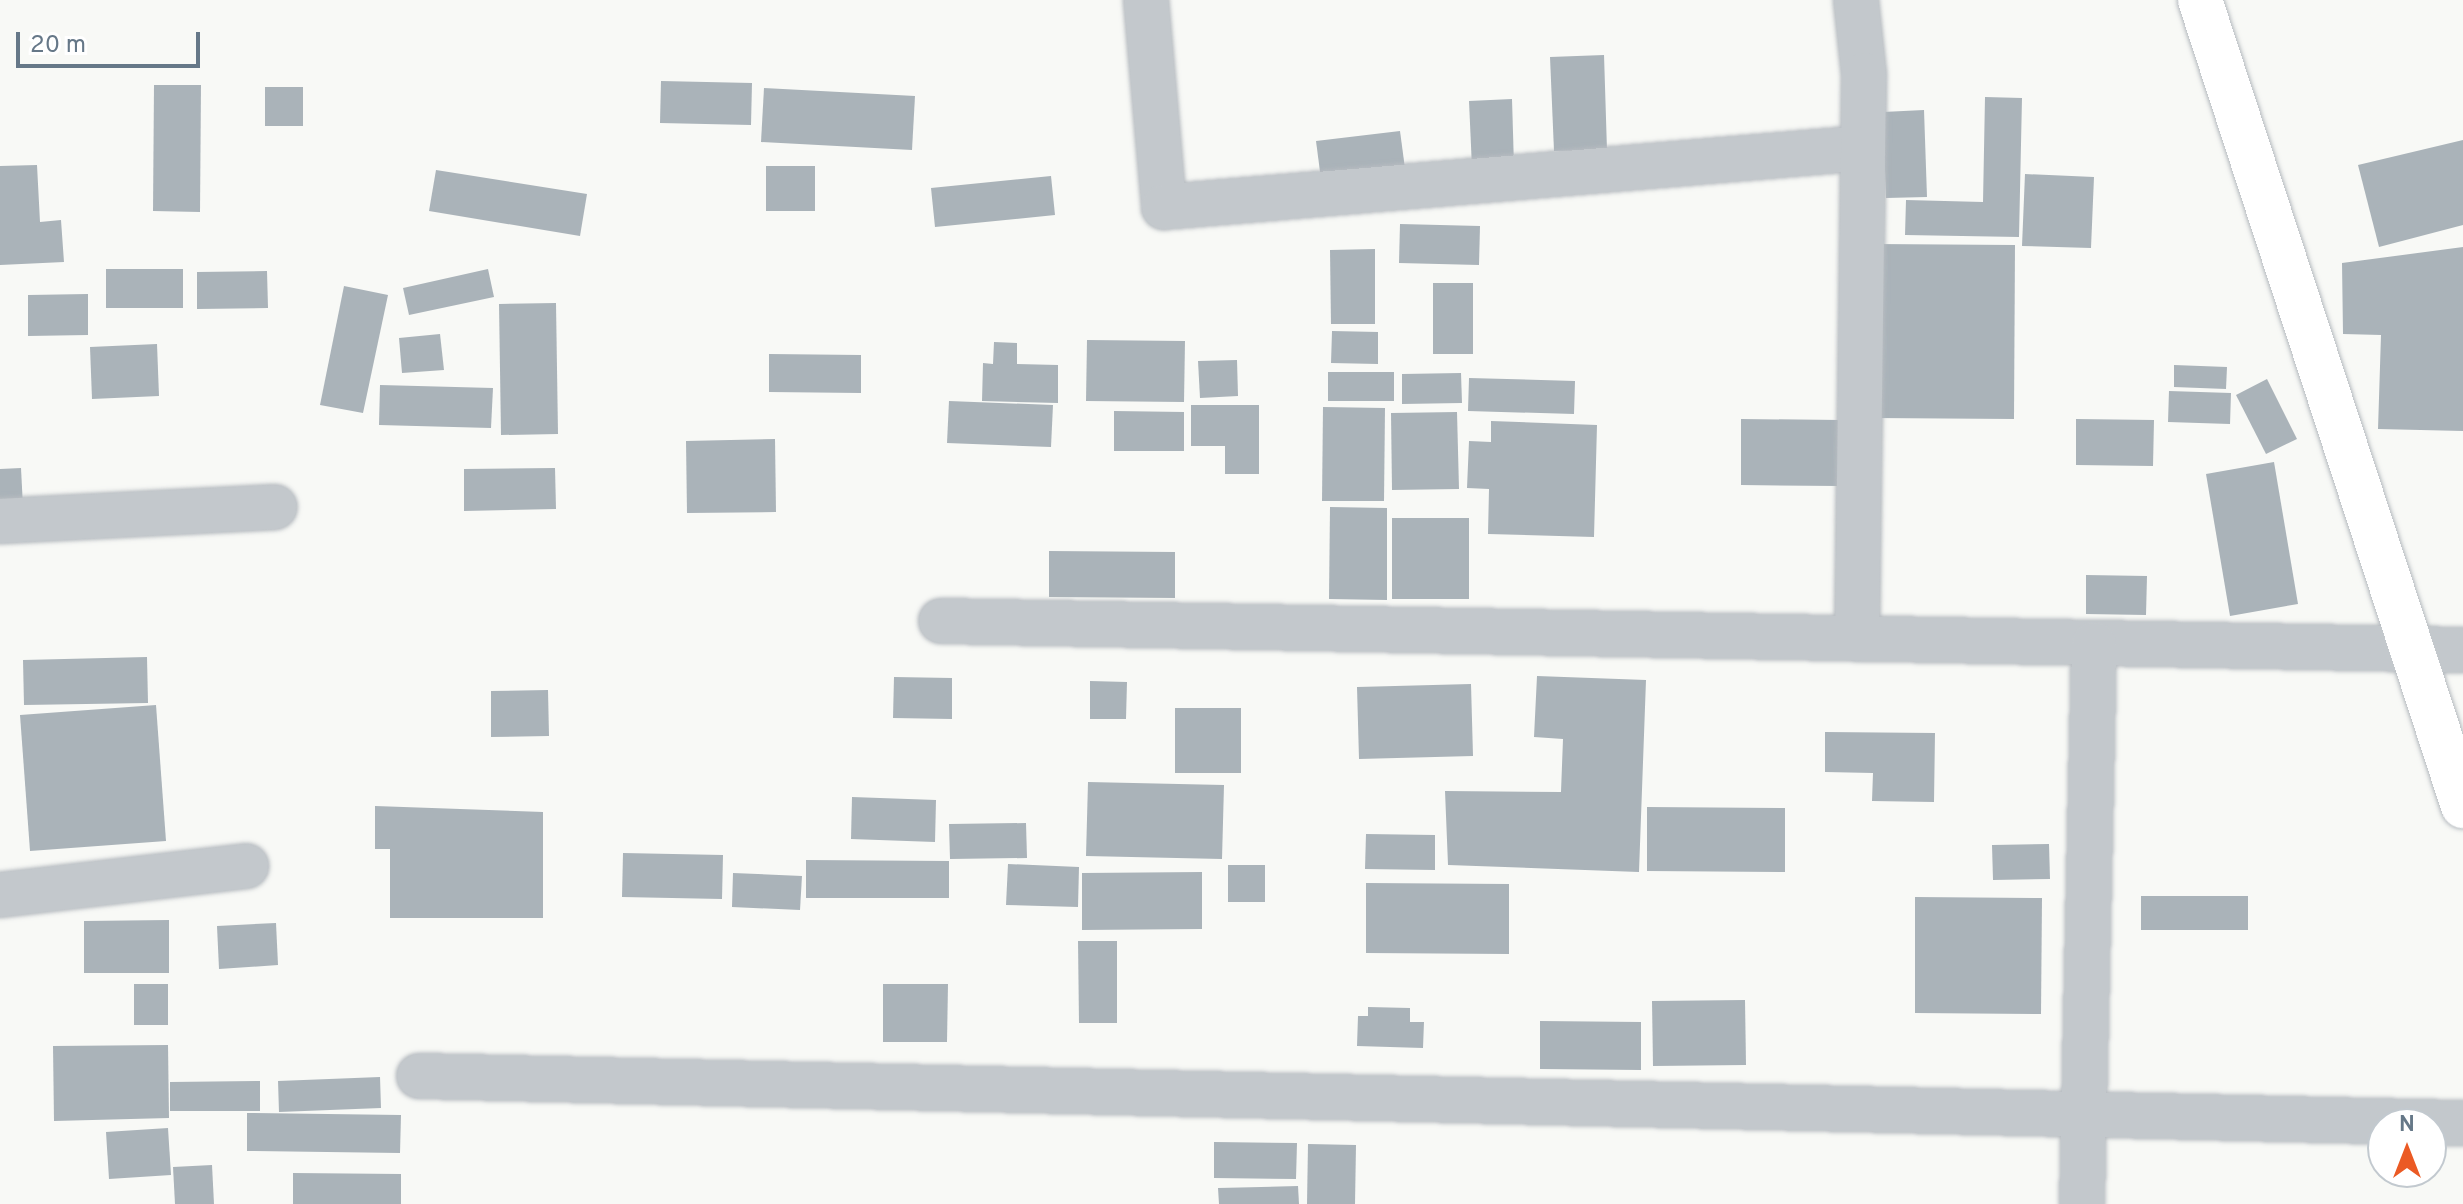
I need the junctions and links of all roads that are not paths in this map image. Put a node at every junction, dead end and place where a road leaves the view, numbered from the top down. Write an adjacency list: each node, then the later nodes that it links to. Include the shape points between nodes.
1 (1146, 0): 4 (street, via 1164,207)
2 (1856, 0): 4 (street)
3 (2200, 0): 10 (street)
4 (1863, 148): 8 (street)
5 (275, 507): 6 (street)
6 (0, 521)
7 (941, 621): 8 (street)
8 (1857, 639): 9 (street)
9 (2094, 644): 10 (street); 16 (street)
10 (2412, 649): 11 (street); 12 (street)
11 (2463, 650)
12 (2463, 806)
13 (246, 866): 14 (street)
14 (0, 895)
15 (419, 1076): 16 (street)
16 (2084, 1115): 17 (street); 18 (street)
17 (2463, 1123)
18 (2082, 1204)

